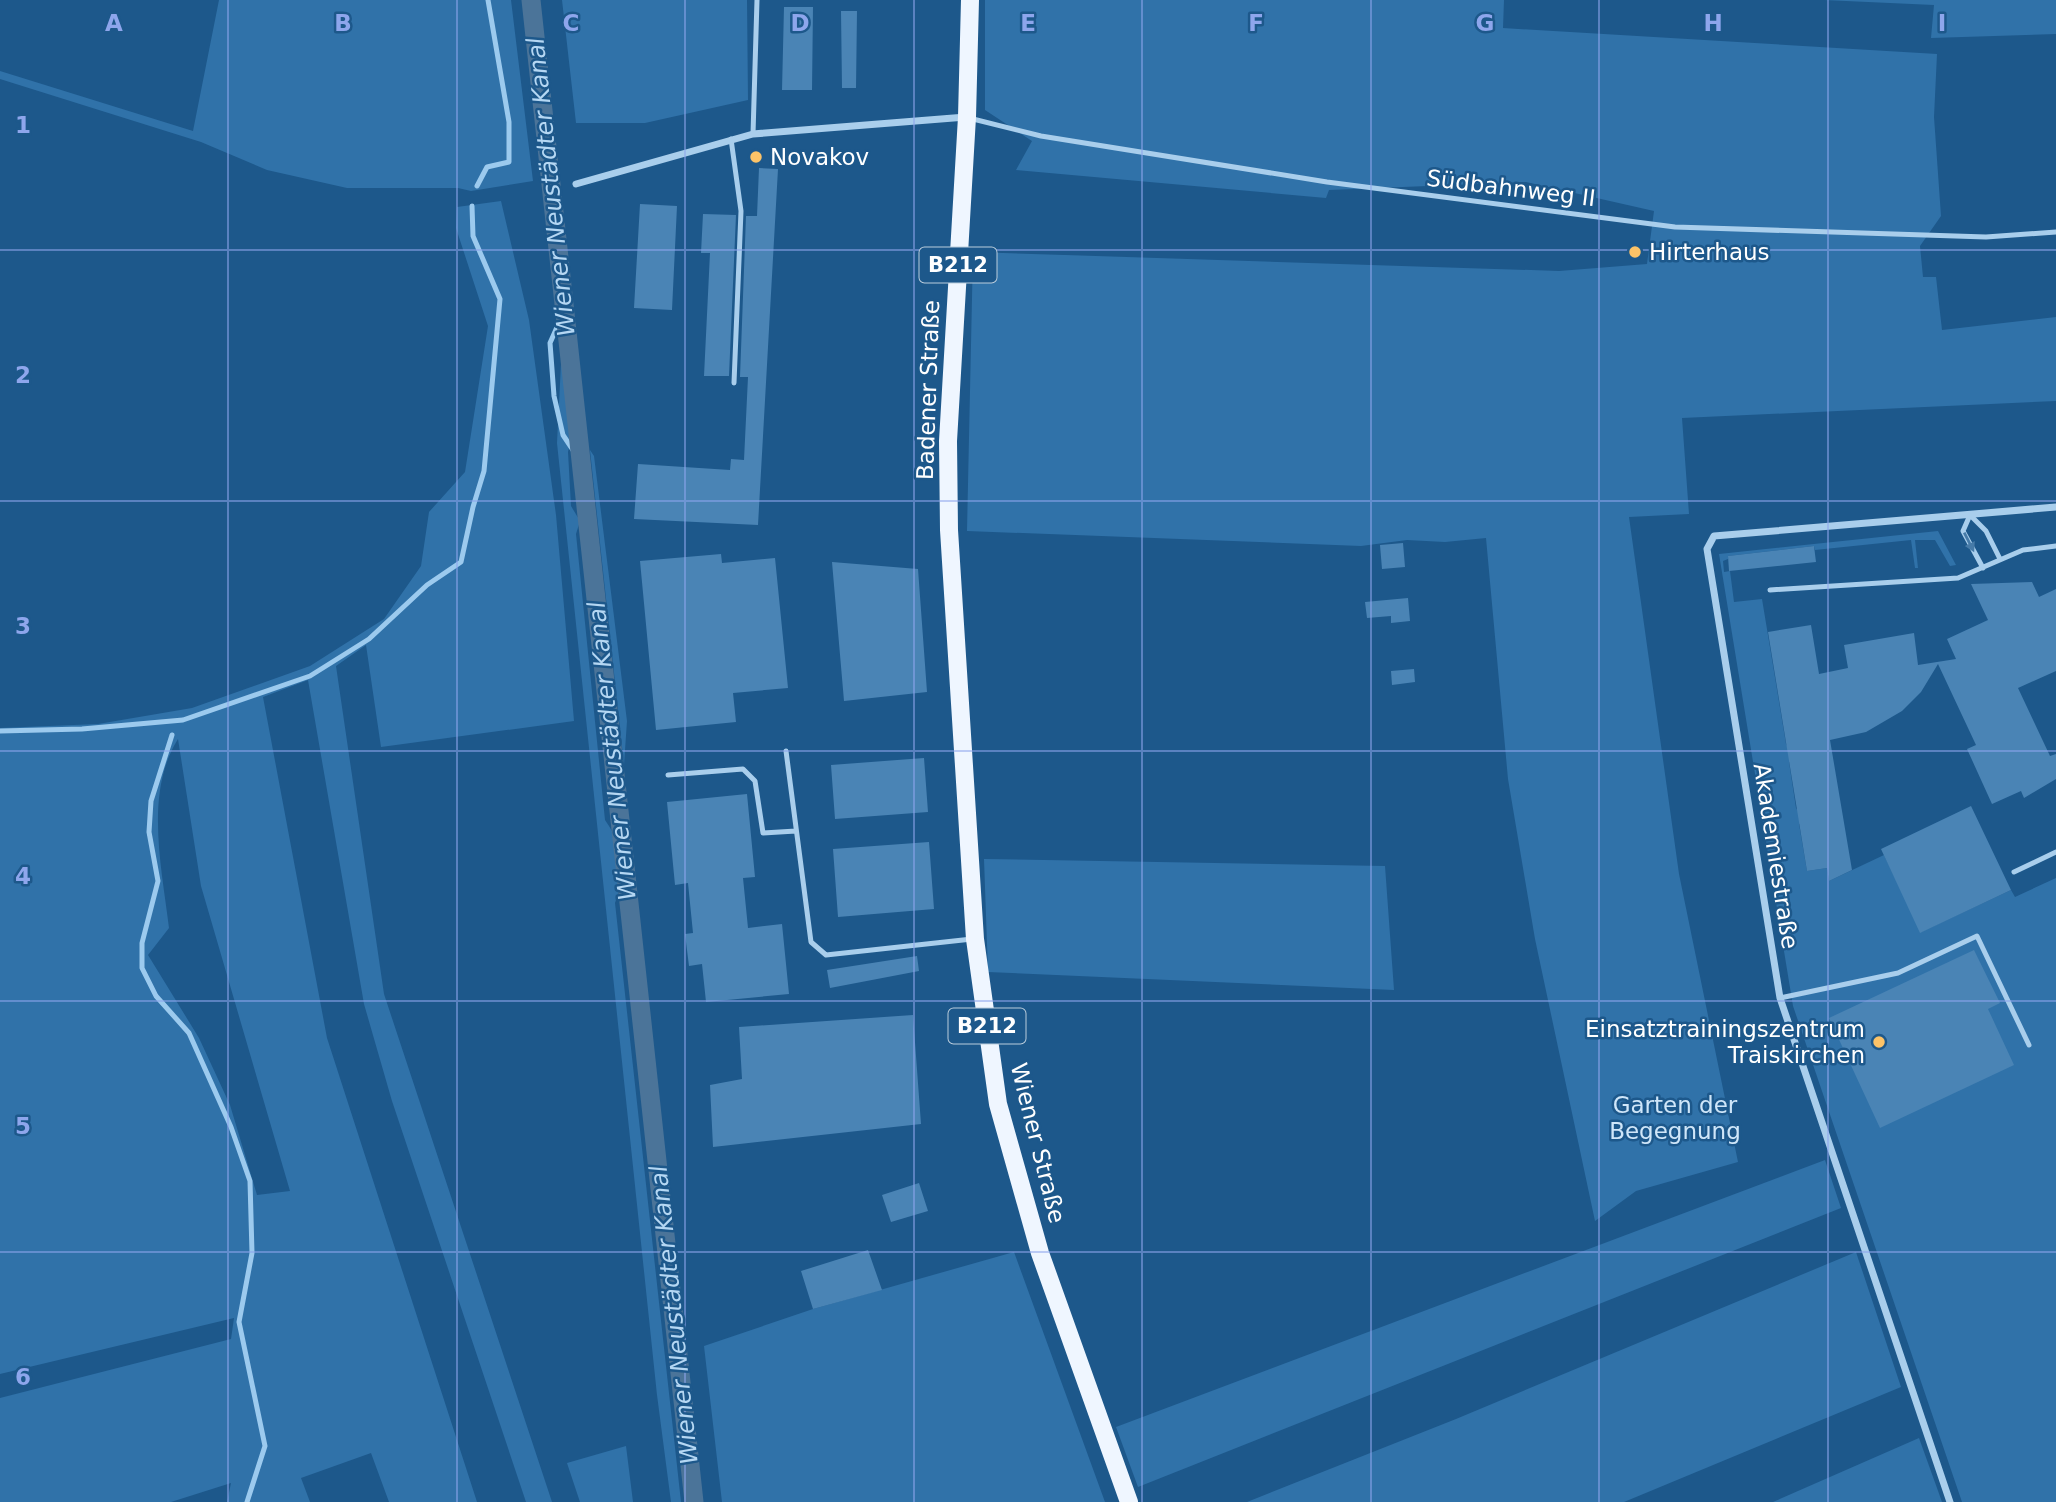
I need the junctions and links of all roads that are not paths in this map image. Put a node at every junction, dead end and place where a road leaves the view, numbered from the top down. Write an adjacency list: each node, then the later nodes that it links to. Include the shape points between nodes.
1 (757, 0): 4 (lane)
2 (970, 0): 3 (main road, Badener Straße / B212)
3 (967, 117): 4 (street); 7 (lane, Südbahnweg II, via 1041,136 1327,182 1675,227 1986,237); 11 (main road, Badener Straße / B212, via 948,441)
4 (753, 134): 5 (street)
5 (731, 139): 6 (street); 8 (lane, via 741,211)
6 (576, 184)
7 (2056, 232)
8 (734, 383)
9 (2056, 507): 10 (street, Akademiestraße)
10 (1970, 515): 13 (lane, via 1986,531); 14 (lane, one-way to 14, via 1963,531); 22 (street, Akademiestraße, via 1714,536 1707,549)
11 (949, 530): 21 (main road, Wiener Straße / B212)
12 (2056, 546): 13 (lane, via 2023,550)
13 (2000, 559): 14 (lane)
14 (1983, 568): 15 (lane, via 1958,578 1923,582)
15 (1770, 590)
16 (786, 751): 18 (lane)
17 (668, 775): 18 (lane, via 743,769 755,781 763,833)
18 (796, 831): 21 (lane, via 811,942 826,955)
19 (2056, 852): 20 (lane)
20 (2014, 872)
21 (975, 939): 24 (main road, Wiener Straße / B212, via 998,1104 1040,1253)
22 (1780, 998): 23 (lane, via 1898,973 1977,936); 25 (street, Akademiestraße)
23 (2029, 1045)
24 (1129, 1502)
25 (1950, 1502)

